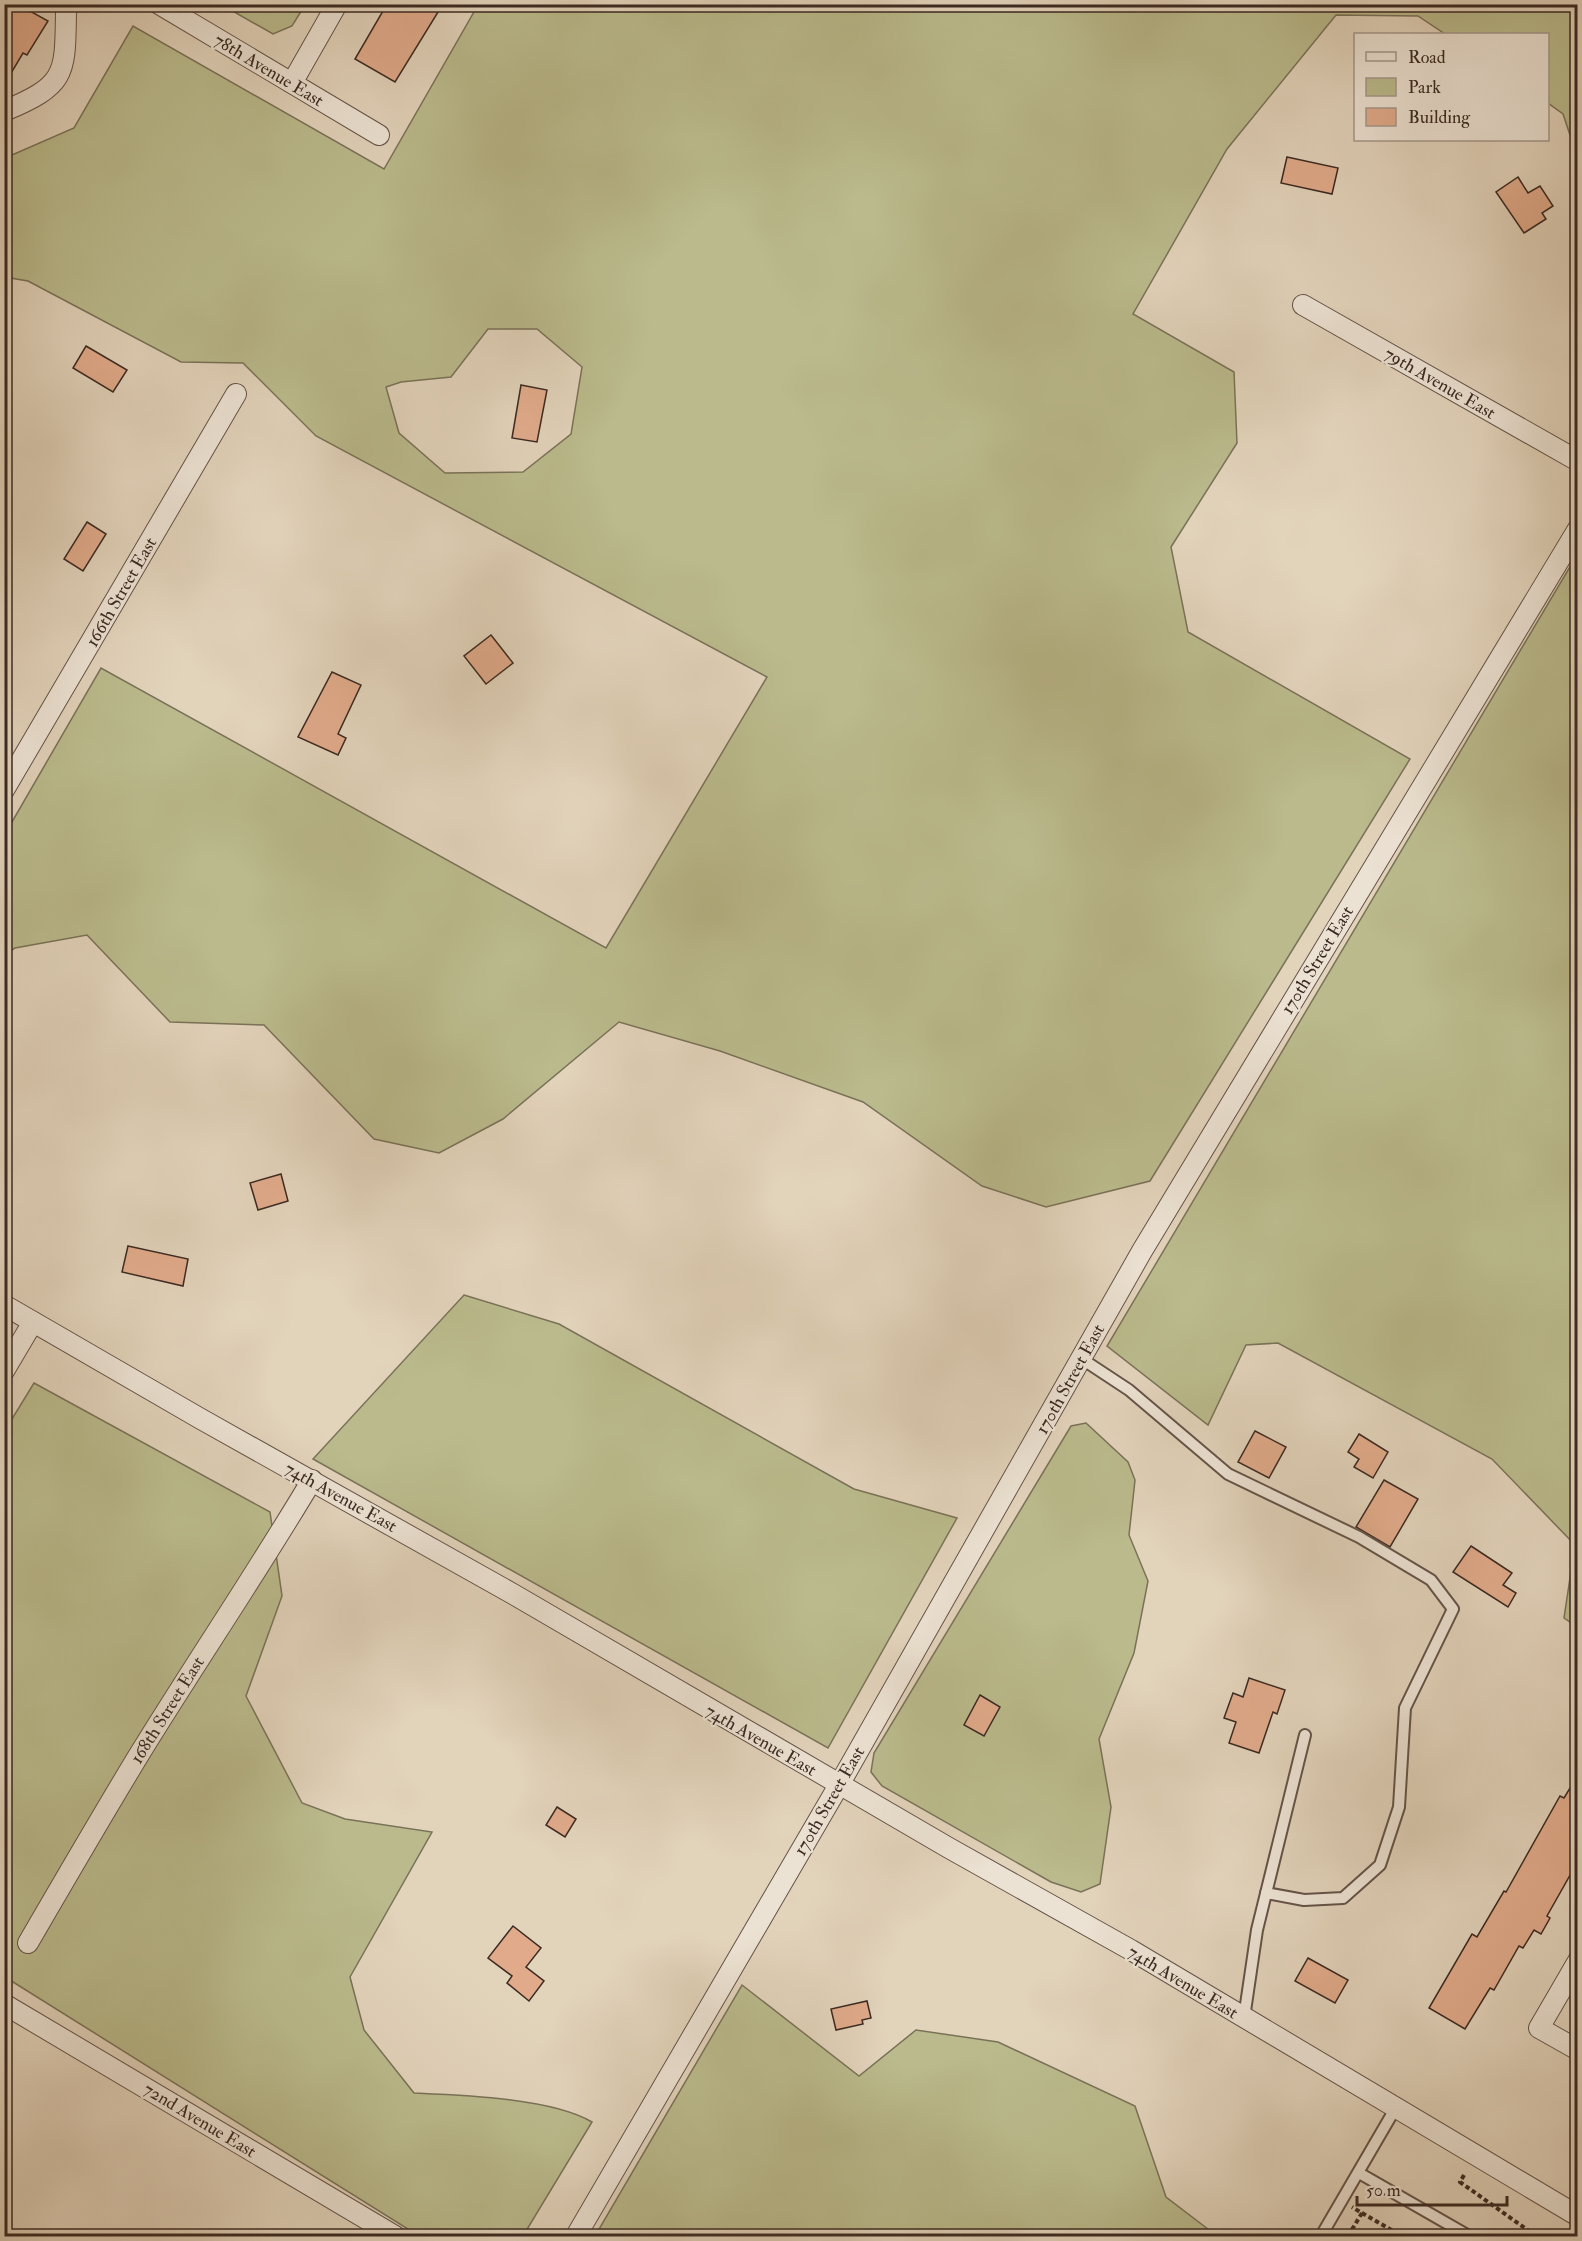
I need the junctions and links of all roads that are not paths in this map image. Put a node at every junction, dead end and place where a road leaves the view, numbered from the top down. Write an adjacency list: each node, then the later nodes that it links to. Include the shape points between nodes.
1 (69, 4): 5 (street, via 60,76 23,103)
2 (159, 4): 4 (street, 78th Avenue East)
3 (338, 4): 4 (street)
4 (292, 83): 6 (street, 78th Avenue East)
5 (4, 111)
6 (379, 135)
7 (1303, 305): 9 (street, 79th Avenue East)
8 (237, 394): 11 (street, 166th Street East)
9 (1578, 461)
10 (1578, 529): 14 (street, 170th Street East, via 1142,1251)
11 (4, 790)
12 (4, 1305): 13 (street, 74th Avenue East)
13 (33, 1322): 15 (street); 16 (street, 74th Avenue East)
14 (1082, 1359): 18 (street, 170th Street East); 19 (lane, via 1129,1389 1228,1474 1359,1537 1431,1580 1453,1609 1405,1708 1400,1807 1380,1864 1343,1898 1304,1900)
15 (4, 1371)
16 (312, 1480): 18 (street, 74th Avenue East); 20 (street, 168th Street East, via 254,1578 137,1758)
17 (1305, 1735): 19 (lane)
18 (839, 1785): 23 (street, 74th Avenue East); 29 (street, 170th Street East)
19 (1266, 1893): 23 (lane)
20 (28, 1943)
21 (1578, 1962): 24 (street, via 1539,2028)
22 (4, 2004): 28 (street, 72nd Avenue East)
23 (1244, 2018): 25 (street, 74th Avenue East)
24 (1578, 2050)
25 (1395, 2109): 26 (lane); 27 (street, 74th Avenue East)
26 (1359, 2173): 30 (lane); 31 (lane)
27 (1578, 2216)
28 (395, 2236)
29 (576, 2236)
30 (1321, 2236)
31 (1468, 2236)

